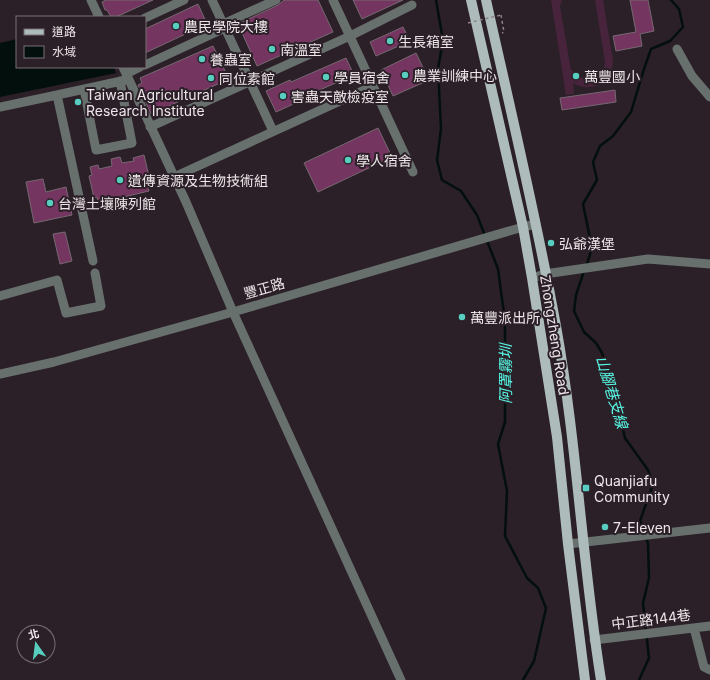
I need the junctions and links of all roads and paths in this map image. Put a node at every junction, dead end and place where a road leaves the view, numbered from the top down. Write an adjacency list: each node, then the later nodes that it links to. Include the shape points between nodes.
1 (91, 0): 9 (street)
2 (184, 0): 10 (street)
3 (212, 0): 12 (street)
4 (276, 0): 12 (street)
5 (333, 0): 14 (street)
6 (471, 0): 30 (main road, Zhongzheng Road)
7 (486, 0): 29 (main road, Zhongzheng Road)
8 (412, 6): 14 (street)
9 (99, 16)
10 (146, 18)
11 (468, 23): 13 (path, bridge, via 501,15)
12 (224, 26): 16 (street); 19 (street)
13 (504, 32)
14 (350, 36): 19 (street); 20 (street)
15 (677, 49): 23 (street, via 692,76)
16 (146, 65)
17 (138, 68): 18 (street)
18 (124, 75): 21 (street); 21 (street, via 132,143 96,150); 25 (street)
19 (250, 81): 25 (street); 26 (street)
20 (373, 86): 26 (street); 27 (street)
21 (84, 89): 22 (street)
22 (57, 95): 24 (street); 31 (street)
23 (710, 97)
24 (0, 107)
25 (150, 128): 28 (street)
26 (273, 130): 28 (street)
27 (413, 172)
28 (174, 177): 37 (street)
29 (536, 224): 30 (street, 豐正路); 34 (main road, Zhongzheng Road)
30 (523, 227): 35 (main road, Zhongzheng Road); 37 (street, 豐正路)
31 (93, 261)
32 (710, 264): 34 (street, via 648,259)
33 (95, 273): 36 (street, via 101,306 66,313 57,280)
34 (545, 274): 35 (street); 40 (main road, Zhongzheng Road, via 568,406)
35 (532, 278): 41 (main road, Zhongzheng Road, via 557,437)
36 (0, 296)
37 (234, 312): 38 (street, 豐正路, via 54,362); 46 (street)
38 (0, 374)
39 (710, 528): 40 (street)
40 (583, 543): 41 (street); 44 (main road, Zhongzheng Road)
41 (568, 544): 47 (main road, Zhongzheng Road)
42 (710, 626): 43 (street, 中正路144巷)
43 (694, 628): 44 (street, 中正路144巷); 45 (street, via 704,668)
44 (594, 640): 48 (main road, Zhongzheng Road)
45 (710, 670)
46 (402, 680)
47 (585, 680)
48 (601, 680)

